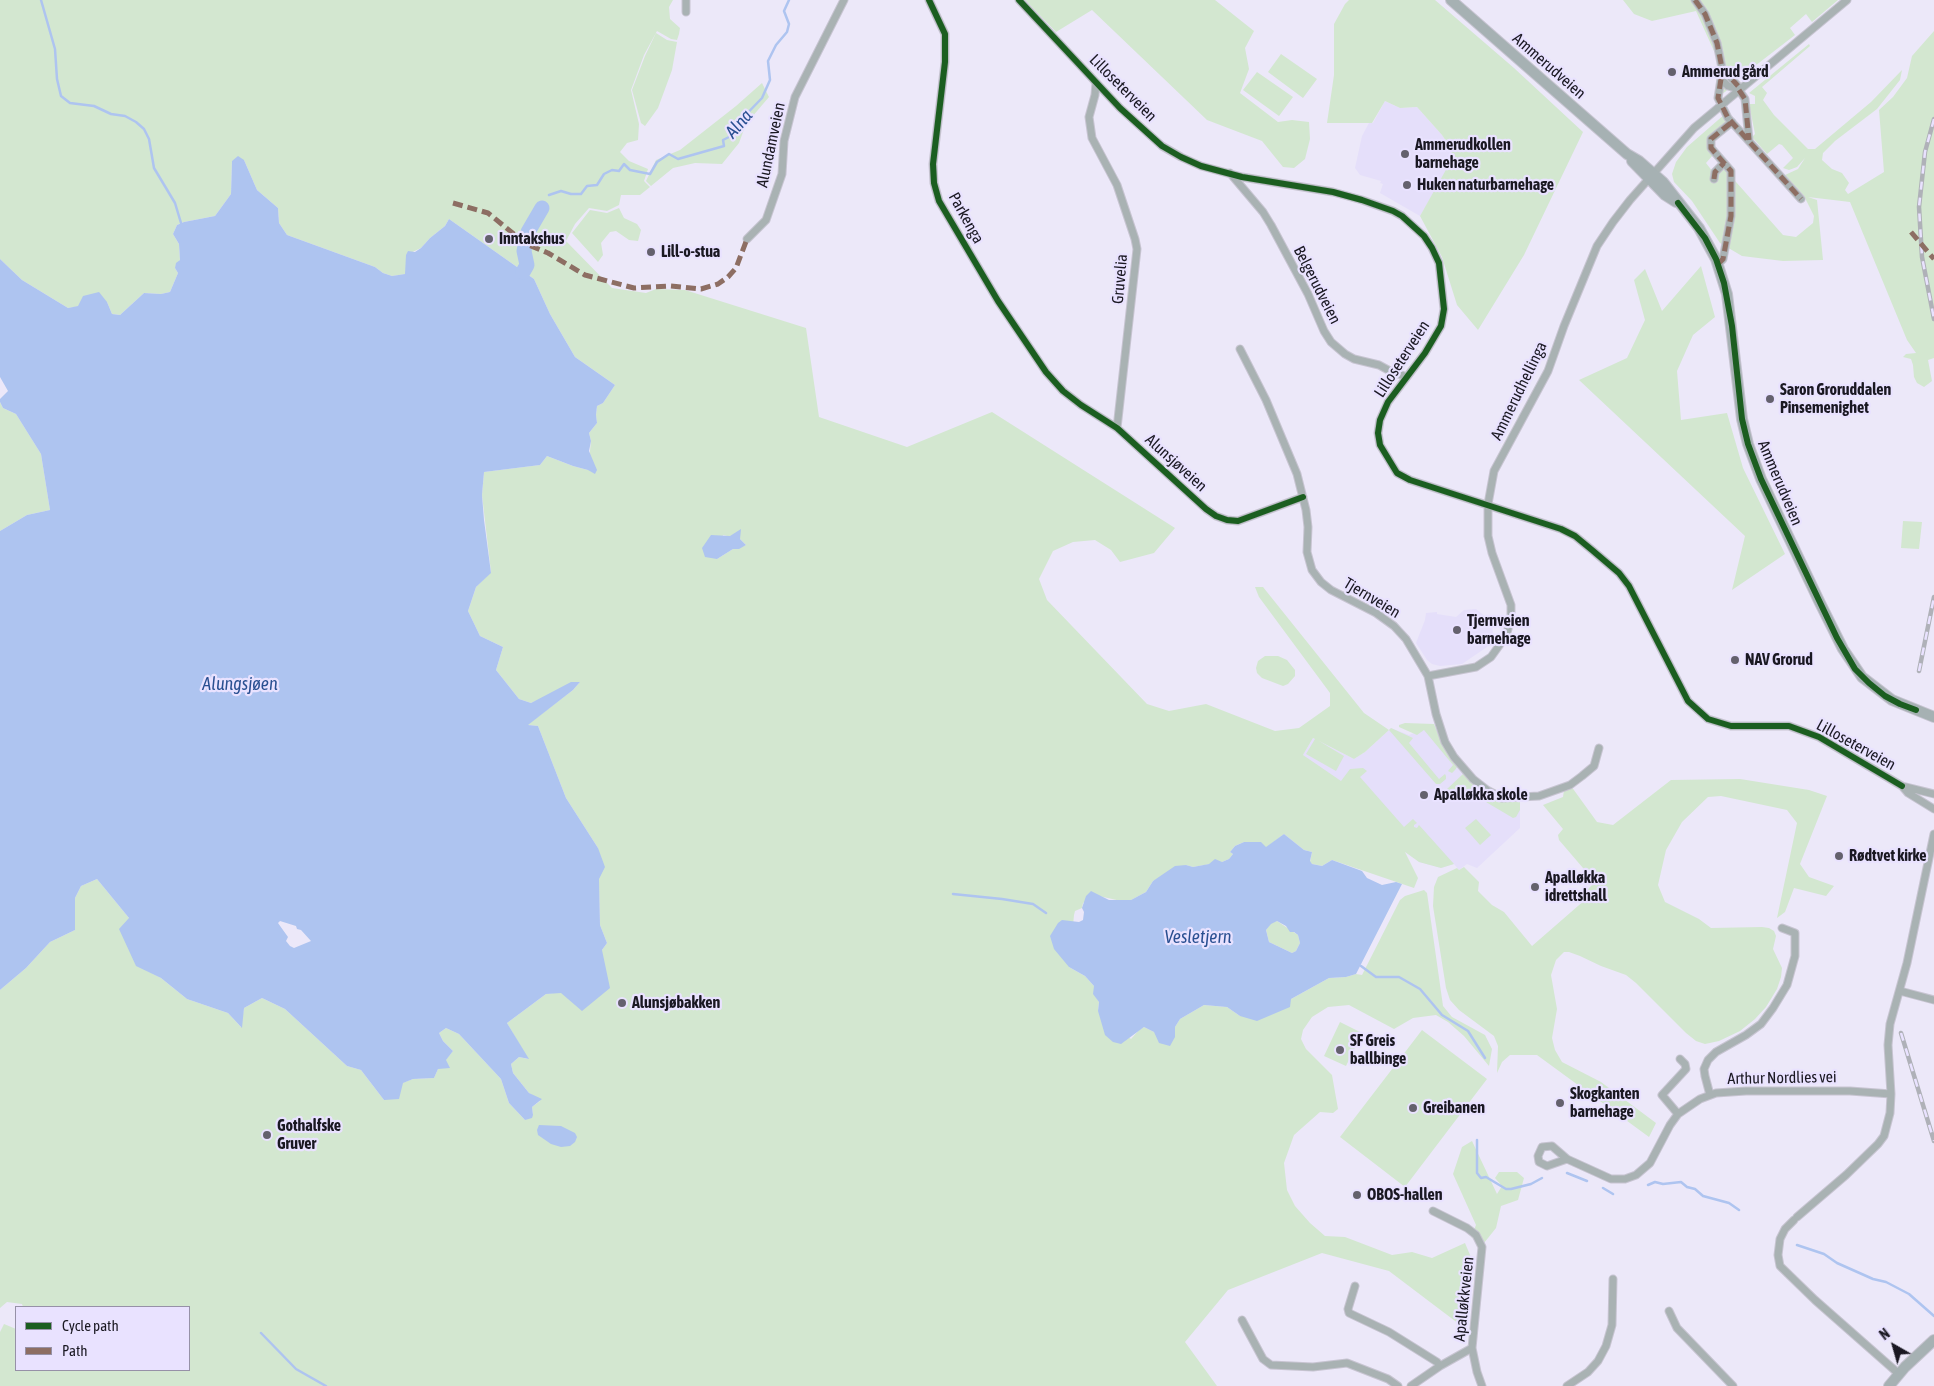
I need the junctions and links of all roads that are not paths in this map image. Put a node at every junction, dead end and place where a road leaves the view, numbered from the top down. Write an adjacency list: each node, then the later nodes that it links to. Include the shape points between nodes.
1 (686, 0): 8 (street)
2 (844, 0): 20 (street, Alundamveien, via 795,97 784,141 782,174 766,220)
3 (929, 0): 23 (street, Parkenga, via 945,34 934,164 934,183 939,201 998,301)
4 (1019, 0): 11 (street, Lilloseterveien)
5 (1451, 0): 17 (street, Ammerudveien, via 1639,161)
6 (1695, 0): 9 (street, via 1705,14 1717,43)
7 (1847, 0): 12 (street, Ammerudhellinga)
8 (686, 12)
9 (1722, 68): 10 (street); 12 (street)
10 (1721, 79): 12 (street, via 1728,86); 13 (street, via 1718,98)
11 (1096, 82): 16 (street, Lilloseterveien, via 1162,146 1201,166); 25 (street, Gruvelia, via 1089,117 1092,138 1117,186 1137,249)
12 (1737, 88): 14 (street, via 1745,99); 17 (street, Ammerudhellinga, bridge, via 1694,128)
13 (1732, 122): 14 (street); 15 (street, via 1711,139 1711,148)
14 (1749, 140): 19 (street)
15 (1724, 163): 18 (street, via 1715,172); 21 (street, via 1731,171 1731,216 1723,259)
16 (1230, 173): 24 (street, Belgerudveien, via 1264,212 1331,342 1354,359 1379,364); 24 (street, Lilloseterveien, via 1333,192 1393,210 1424,236 1439,263 1444,309 1441,326)
17 (1652, 176): 21 (street, Ammerudveien, via 1671,190 1699,228); 27 (street, Ammerudhellinga, via 1597,246 1548,371 1494,471)
18 (1714, 179)
19 (1801, 199)
20 (747, 239)
21 (1718, 264): 29 (street, Ammerudveien, via 1730,308 1743,424 1761,479 1855,669 1885,696)
22 (1240, 349): 26 (street, Tjernveien, via 1266,400 1297,474)
23 (1046, 372): 25 (street, Alunsjøveien, via 1070,396)
24 (1407, 377): 27 (street, Lilloseterveien, via 1388,402 1380,420 1378,433 1384,454 1397,473 1410,480)
25 (1117, 428): 26 (street, Alunsjøveien, via 1206,509 1227,520 1243,520)
26 (1303, 497): 28 (street, Tjernveien, via 1308,527 1306,552 1316,577 1331,590 1376,613 1399,630)
27 (1488, 504): 28 (street, Ammerudhellinga, via 1488,536 1511,605 1506,636 1491,657 1476,667); 33 (street, Lilloseterveien, via 1561,529 1619,573 1629,586 1688,701 1700,714 1730,726 1789,726 1819,736)
28 (1428, 676): 32 (street, Tjernveien, via 1440,728 1454,757 1473,779 1502,798 1539,796 1570,785 1594,766)
29 (1916, 710): 30 (street, Ammerudveien); 31 (street, Ammerudveien)
30 (1934, 710)
31 (1934, 718)
32 (1599, 748)
33 (1902, 786): 34 (street, Lilloseterveien); 35 (street, Lilloseterveien)
34 (1934, 794)
35 (1934, 808)
36 (1934, 834): 38 (street)
37 (1782, 928): 41 (street, via 1795,933 1795,956 1788,985 1761,1024 1708,1060 1704,1069)
38 (1900, 991): 39 (street); 42 (street, via 1889,1034)
39 (1934, 1000)
40 (1680, 1059): 43 (street, via 1686,1069 1662,1095)
41 (1710, 1094): 42 (street, Arthur Nordlies vei, via 1834,1091); 43 (street, Arthur Nordlies vei)
42 (1891, 1094): 53 (street, via 1890,1113 1882,1140 1785,1229 1778,1255 1780,1266)
43 (1678, 1114): 44 (street, Arthur Nordlies vei, via 1650,1163 1636,1175 1625,1179 1611,1178)
44 (1567, 1159)
45 (1433, 1211): 51 (street, Apalløkkveien, via 1467,1228 1476,1235 1482,1247)
46 (1613, 1279): 57 (street, via 1613,1319 1608,1340 1593,1367)
47 (1355, 1286): 52 (street, via 1349,1313 1382,1328)
48 (1669, 1312): 58 (street, via 1678,1328)
49 (1242, 1320): 54 (street, via 1263,1359 1271,1365 1313,1367 1347,1363)
50 (1934, 1340): 53 (street)
51 (1472, 1348): 52 (street); 56 (street, Apalløkkveien)
52 (1440, 1366): 55 (street)
53 (1899, 1374): 59 (street)
54 (1398, 1386)
55 (1411, 1386)
56 (1482, 1386)
57 (1567, 1386)
58 (1734, 1386)
59 (1889, 1386)

